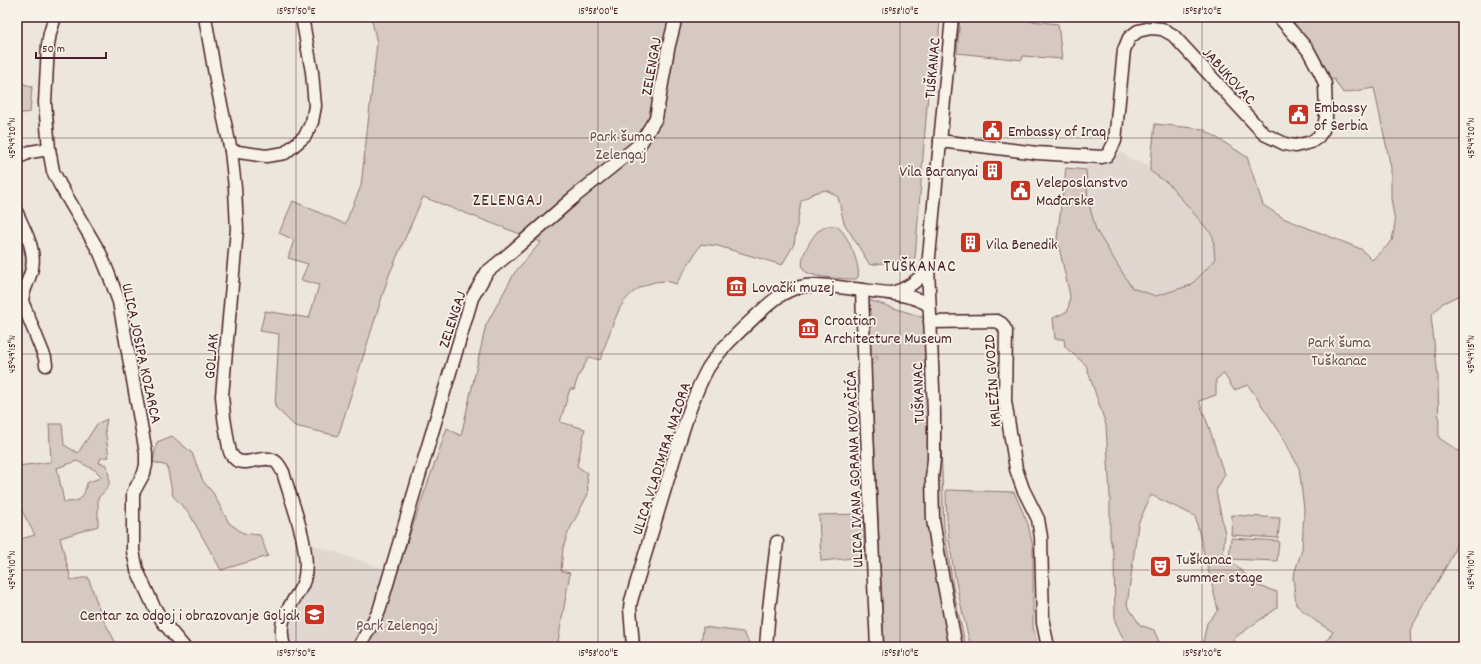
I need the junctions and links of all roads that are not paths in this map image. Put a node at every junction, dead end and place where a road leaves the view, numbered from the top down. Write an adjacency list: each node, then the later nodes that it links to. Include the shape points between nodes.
1 (55, 17): 8 (street, ULICA JOSIPA KOZARCA, via 48,44 45,104)
2 (205, 17): 9 (street, GOLJAK)
3 (302, 17): 9 (street, via 315,106 312,122 305,136 285,153 266,156)
4 (676, 17): 21 (street, ZELENGAJ, via 656,118 640,144 572,198 487,272 472,298 379,611)
5 (952, 17): 7 (street, TUŠKANAC)
6 (1279, 17): 7 (street, JABUKOVAC, via 1308,50 1325,84 1326,118 1323,130 1311,142 1295,146 1264,134 1173,36 1162,29 1151,28 1138,31 1130,38 1124,50 1115,141 1108,155 1102,157 1037,153)
7 (940, 141): 12 (street, TUŠKANAC)
8 (49, 150): 10 (street, via 30,152); 19 (street, ULICA JOSIPA KOZARCA, via 60,185 100,253 119,302 146,453 144,473 133,493 133,551 137,570 153,605 163,622)
9 (230, 151): 20 (street, GOLJAK, via 237,229 222,396 224,420 231,453 236,459 251,462 268,458 278,462 299,528 306,564 305,578 281,626)
10 (17, 158)
11 (17, 213): 17 (street, via 31,246 33,262 22,301)
12 (928, 267): 14 (street, ULICA VLADIMIRA NAZORA, via 906,288); 15 (street, TUŠKANAC)
13 (862, 290): 14 (street, ULICA VLADIMIRA NAZORA); 22 (street, ULICA VLADIMIRA NAZORA, via 804,286 790,290 772,302 742,329 724,347 709,368 687,417 631,600); 24 (street, ULICA IVANA GORANA KOVAČIĆA)
14 (886, 293): 15 (street, ULICA VLADIMIRA NAZORA, via 918,299)
15 (930, 306): 16 (street, TUŠKANAC)
16 (930, 322): 25 (street, TUŠKANAC, via 934,413 933,518); 26 (street, KRLEŽIN GVOZD, via 997,321 1006,331 1005,400 1016,469 1038,519 1041,537 1043,623)
17 (46, 365)
18 (777, 542): 23 (street)
19 (184, 647)
20 (284, 647)
21 (359, 647)
22 (633, 647)
23 (766, 647)
24 (877, 647)
25 (956, 647)
26 (1048, 647)

